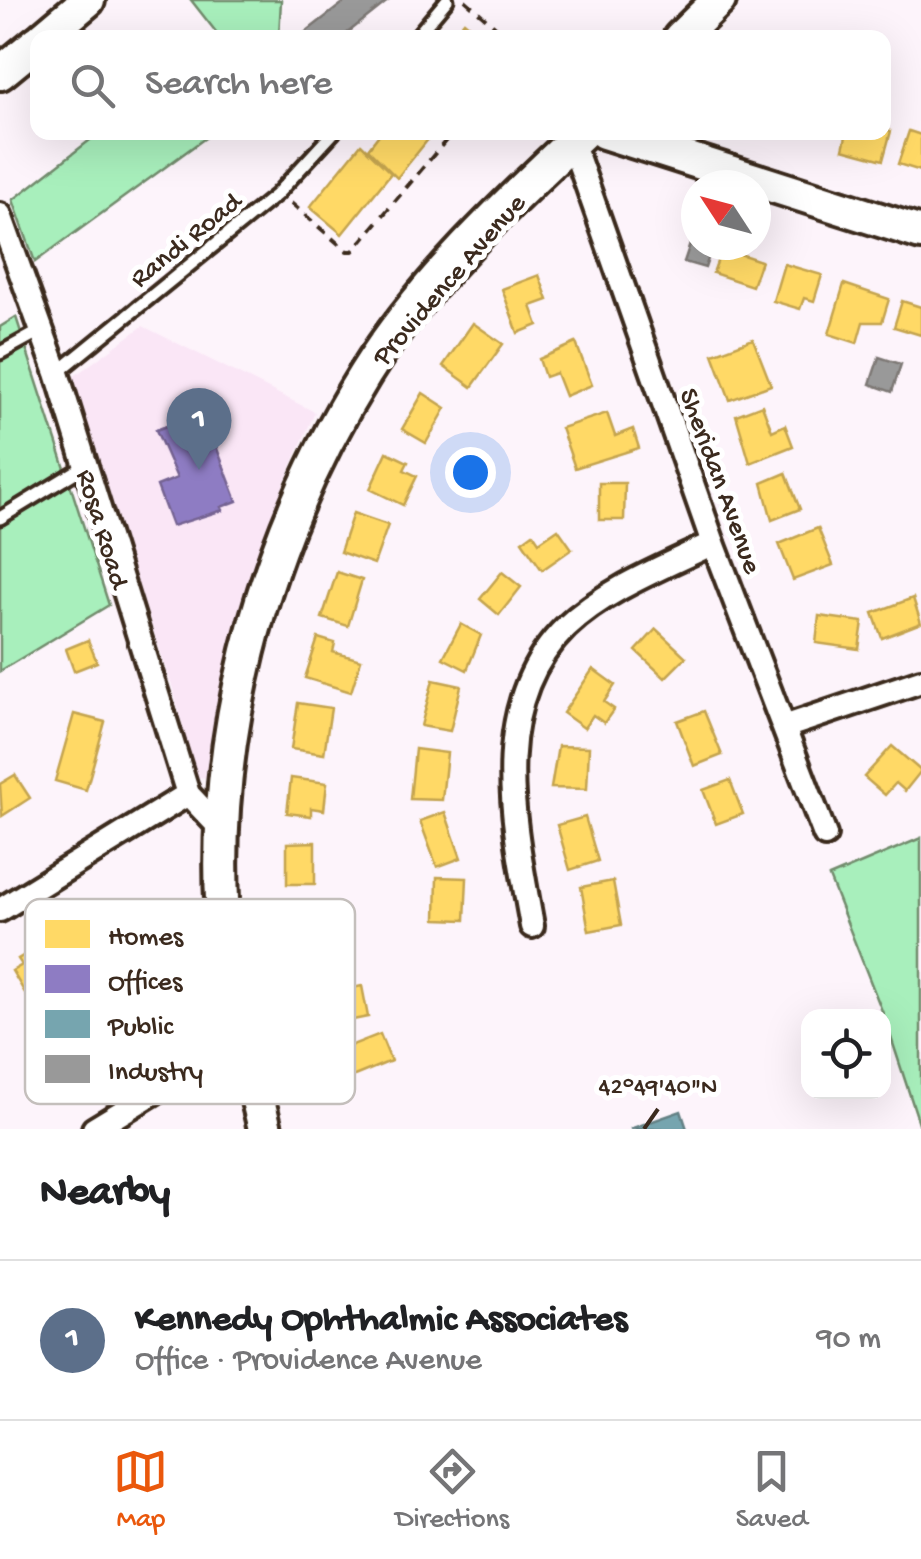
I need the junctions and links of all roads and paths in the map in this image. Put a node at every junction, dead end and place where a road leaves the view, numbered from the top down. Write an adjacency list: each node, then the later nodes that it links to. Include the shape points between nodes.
1 (88, 0): 5 (street)
2 (447, 0): 6 (lane)
3 (465, 0): 7 (path)
4 (719, 0): 8 (street)
5 (52, 30)
6 (422, 30)
7 (499, 30)
8 (688, 30)
9 (30, 48): 10 (street)
10 (0, 74)
11 (327, 140): 16 (lane, Randi Road)
12 (446, 140): 16 (path, via 353,251)
13 (575, 140): 28 (street, Providence Avenue, via 428,292 367,372 320,458 267,580 238,700)
14 (578, 140): 24 (street, Sheridan Avenue)
15 (629, 140): 18 (street)
16 (279, 192): 21 (lane, Randi Road)
17 (0, 215): 19 (street, Rosa Road)
18 (921, 233)
19 (42, 330): 20 (lane); 21 (street, Rosa Road)
20 (0, 352)
21 (57, 374): 22 (street, Rosa Road)
22 (85, 466): 23 (lane); 27 (street, Rosa Road)
23 (0, 518)
24 (712, 543): 26 (street, Sheridan Avenue); 32 (street, via 614,592 566,627 536,667 515,734 509,794)
25 (921, 681): 26 (street)
26 (787, 726): 29 (street, Sheridan Avenue)
27 (188, 794): 28 (street, Rosa Road); 31 (street)
28 (223, 831): 30 (street, Providence Avenue)
29 (825, 835)
30 (222, 899)
31 (0, 910)
32 (532, 926)
33 (135, 1104): 35 (street)
34 (259, 1104): 36 (street)
35 (94, 1129)
36 (265, 1129)

